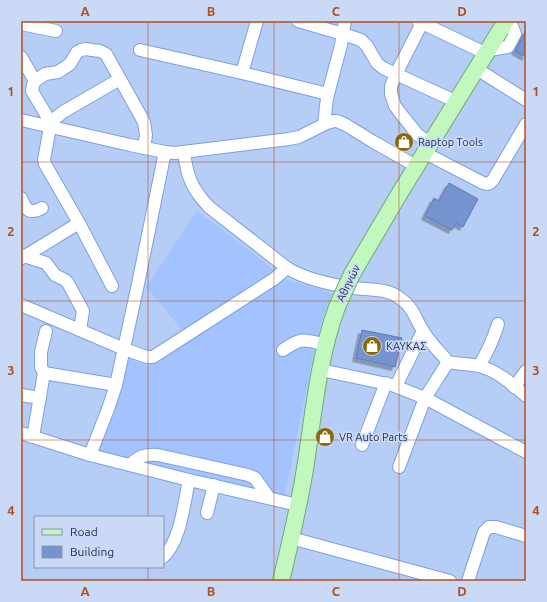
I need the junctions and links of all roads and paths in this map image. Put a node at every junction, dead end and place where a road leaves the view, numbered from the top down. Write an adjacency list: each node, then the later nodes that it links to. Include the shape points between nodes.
1 (257, 21): 14 (street)
2 (298, 21): 9 (street)
3 (345, 21): 9 (street)
4 (506, 21): 11 (main road, Αθηνών)
5 (510, 21): 11 (street, via 515,34 508,47)
6 (421, 22): 11 (street); 15 (street)
7 (21, 24): 8 (street)
8 (56, 31)
9 (343, 34): 15 (street, via 362,40 377,63); 18 (street)
10 (140, 50): 14 (street)
11 (488, 52): 13 (main road, Αθηνών)
12 (21, 57): 17 (street)
13 (477, 69): 19 (street); 20 (main road, Αθηνών)
14 (242, 73): 18 (street)
15 (396, 74): 20 (street); 26 (street, via 391,90 395,106)
16 (120, 79): 17 (street, via 106,54 85,49 77,52 70,64 58,72 44,74); 24 (street, via 63,112); 25 (street, via 144,122)
17 (35, 81): 24 (street, via 32,91)
18 (328, 94): 22 (street)
19 (526, 100)
20 (457, 102): 26 (main road, Αθηνών)
21 (22, 123): 24 (street)
22 (324, 124): 28 (street, via 289,139); 29 (street, via 334,121 344,124)
23 (526, 124): 26 (street, via 493,180 487,184)
24 (51, 125): 25 (street); 32 (street, via 44,161)
25 (144, 148): 27 (street)
26 (428, 148): 29 (main road, Αθηνών)
27 (165, 152): 28 (street); 42 (street)
28 (184, 152): 34 (street, via 189,179 201,199)
29 (416, 166): 41 (main road, Αθηνών, bridge, via 352,274 337,307)
30 (21, 198): 31 (street, via 28,211)
31 (42, 208)
32 (79, 223): 33 (street); 35 (street)
33 (22, 257): 38 (street, via 46,263 54,274 68,283 83,311)
34 (287, 268): 40 (street, via 325,282 396,295 412,310); 42 (street, via 156,356 147,357)
35 (112, 286)
36 (21, 305): 38 (street)
37 (498, 324): 45 (street, via 488,352)
38 (80, 330): 42 (street)
39 (46, 331): 48 (street, via 41,352 41,367)
40 (423, 331): 44 (street); 50 (street)
41 (326, 345): 43 (street, via 302,340); 46 (main road, Αθηνών)
42 (124, 349): 49 (street)
43 (283, 350)
44 (448, 362): 45 (street); 55 (street)
45 (479, 366): 51 (street, via 492,370)
46 (321, 370): 50 (street); 65 (main road, Αθηνών)
47 (526, 371): 51 (street)
48 (44, 373): 49 (street); 54 (street)
49 (116, 385): 59 (street)
50 (391, 385): 55 (street); 57 (street)
51 (514, 387): 53 (street)
52 (21, 395): 54 (street)
53 (526, 396)
54 (40, 398): 56 (street)
55 (425, 398): 58 (street); 61 (street)
56 (26, 436): 59 (street)
57 (362, 445)
58 (526, 452)
59 (90, 455): 60 (street)
60 (130, 465): 62 (street); 64 (street, via 138,458 150,454 248,475 255,478)
61 (399, 466)
62 (189, 480): 63 (street); 69 (street, via 178,530)
63 (214, 485): 64 (street); 66 (street)
64 (269, 498): 65 (street)
65 (298, 505): 68 (main road, Αθηνών)
66 (207, 513)
67 (526, 536): 72 (street, via 489,527 484,532)
68 (292, 538): 70 (main road, Αθηνών); 71 (street)
69 (164, 556)
70 (281, 581)
71 (450, 581)
72 (468, 581)

